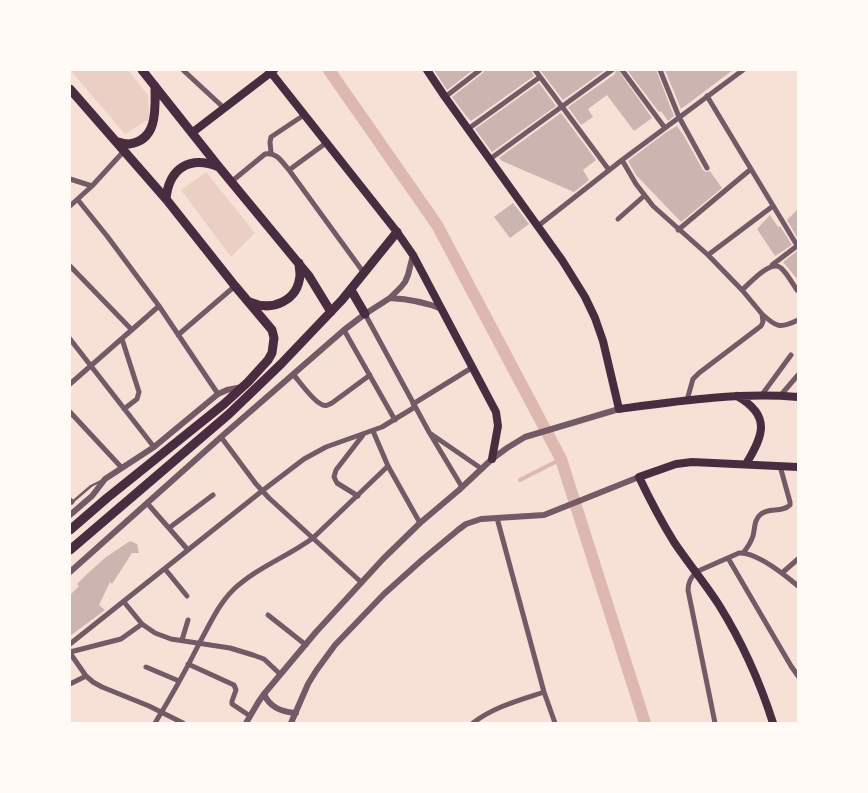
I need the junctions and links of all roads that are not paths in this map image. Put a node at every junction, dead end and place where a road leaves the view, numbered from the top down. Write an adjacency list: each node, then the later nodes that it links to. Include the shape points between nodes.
1 (142, 70): 12 (highway)
2 (183, 70): 17 (street)
3 (427, 70): 15 (main road)
4 (480, 70): 15 (street)
5 (534, 70): 11 (street)
6 (612, 70): 16 (street)
7 (622, 70): 20 (street)
8 (660, 70): 19 (street)
9 (743, 70): 14 (street)
10 (271, 71): 17 (main road); 18 (main road)
11 (540, 77): 16 (street); 21 (street)
12 (155, 86): 22 (highway); 23 (highway, via 154,123 149,133 129,144)
13 (70, 89): 23 (highway)
14 (707, 96): 19 (street); 31 (street)
15 (445, 97): 21 (main road)
16 (562, 106): 27 (street); 33 (street)
17 (224, 108): 22 (main road)
18 (304, 114): 24 (main road); 26 (street, via 271,137)
19 (680, 117): 20 (street); 30 (street)
20 (665, 128): 28 (street)
21 (468, 129): 27 (main road)
22 (192, 132): 29 (highway)
23 (118, 142): 25 (highway)
24 (326, 144): 32 (street); 45 (main road)
25 (124, 151): 36 (street); 38 (highway)
26 (271, 153): 32 (street); 35 (street, via 262,156)
27 (490, 159): 43 (main road)
28 (622, 160): 33 (street); 37 (street)
29 (219, 167): 35 (highway); 38 (highway, via 199,162 183,167 172,178)
30 (707, 168)
31 (750, 169): 41 (street); 44 (street)
32 (289, 170): 52 (street)
33 (609, 170): 43 (street)
34 (70, 179): 36 (street)
35 (232, 182): 49 (highway)
36 (92, 186): 39 (street)
37 (644, 196): 42 (street); 44 (street)
38 (166, 199): 53 (highway)
39 (78, 200): 40 (street); 59 (street)
40 (70, 206)
41 (772, 206): 46 (street); 48 (street)
42 (618, 219)
43 (538, 226): 86 (main road, via 573,276 595,318)
44 (678, 230): 48 (street)
45 (397, 232): 47 (main road); 52 (highway)
46 (798, 246): 51 (street)
47 (413, 255): 57 (street, via 405,282); 60 (main road)
48 (708, 255): 55 (street)
49 (298, 263): 58 (highway, via 300,275 297,286 281,303 258,306); 61 (highway)
50 (70, 266): 65 (street)
51 (771, 266): 55 (street); 56 (street, via 781,268)
52 (364, 273): 54 (highway)
53 (235, 286): 58 (highway); 67 (street)
54 (351, 290): 61 (highway); 62 (highway)
55 (742, 290): 63 (street)
56 (797, 290)
57 (390, 298): 60 (street, via 417,301); 62 (street)
58 (247, 301): 77 (highway, via 272,330 274,346 268,360)
59 (159, 306): 65 (street); 67 (street)
60 (442, 309): 72 (main road)
61 (331, 312): 115 (highway, via 229,414)
62 (365, 314): 66 (street); 84 (street)
63 (762, 314): 64 (street, via 779,326); 83 (street, via 761,326 699,373)
64 (798, 320)
65 (132, 330): 68 (street)
66 (344, 330): 73 (street); 74 (street)
67 (178, 335): 78 (street)
68 (122, 339): 71 (street); 85 (street, via 139,392 137,399)
69 (70, 340): 71 (street)
70 (791, 355): 80 (street)
71 (91, 365): 76 (street); 85 (street)
72 (473, 367): 84 (street); 94 (main road, via 498,419)
73 (293, 374): 74 (street, via 318,402 326,406); 92 (street)
74 (370, 375): 88 (street)
75 (798, 375): 81 (street)
76 (70, 384)
77 (242, 387): 78 (street); 113 (highway)
78 (218, 394): 93 (street)
79 (737, 396): 80 (main road); 83 (main road); 95 (main road, via 753,408 760,418 762,430 760,441)
80 (761, 396): 81 (main road)
81 (780, 396): 82 (main road)
82 (798, 398)
83 (687, 400): 86 (main road)
84 (414, 405): 88 (street); 90 (street)
85 (124, 409): 93 (street)
86 (619, 409): 94 (street, via 525,437)
87 (70, 412): 99 (street)
88 (395, 420): 89 (street)
89 (373, 431): 91 (street); 96 (street)
90 (429, 432): 100 (street); 103 (street)
91 (363, 434): 104 (street, via 311,455); 106 (street, via 334,477 337,483)
92 (221, 437): 104 (street); 108 (street)
93 (154, 447): 99 (street)
94 (492, 459): 100 (street)
95 (746, 464): 97 (main road); 101 (main road, via 692,462)
96 (388, 466): 106 (street); 111 (street)
97 (780, 466): 98 (main road); 117 (street, via 790,505 758,516 751,541)
98 (798, 467)
99 (122, 468): 102 (street)
100 (482, 470): 103 (street)
101 (639, 477): 110 (street, via 544,515); 122 (main road, via 662,522)
102 (105, 479): 107 (lane); 109 (street, via 92,496)
103 (462, 487): 111 (street)
104 (262, 491): 114 (street); 116 (street)
105 (213, 495): 112 (street)
106 (358, 496): 114 (street)
107 (71, 502)
108 (147, 503): 112 (street); 121 (street)
109 (70, 515)
110 (496, 518): 143 (street); 146 (street, via 466,524 384,594 325,658 308,684)
111 (420, 523): 124 (street)
112 (169, 528): 116 (street)
113 (70, 530)
114 (313, 538): 124 (street); 132 (street, via 252,575 231,592 214,614)
115 (70, 550)
116 (188, 550): 120 (street)
117 (743, 553): 118 (street); 123 (street)
118 (728, 558): 122 (street); 140 (street)
119 (798, 559): 123 (street)
120 (165, 569): 126 (street); 127 (street)
121 (70, 572)
122 (696, 572): 154 (street, via 691,577 688,590); 155 (main road, via 737,636)
123 (782, 573): 125 (street)
124 (361, 582): 134 (street)
125 (798, 586)
126 (188, 596)
127 (124, 602): 130 (street); 133 (street)
128 (268, 616): 134 (street)
129 (188, 620): 131 (street)
130 (142, 624): 131 (street, via 162,636); 135 (street, via 121,639)
131 (182, 640): 132 (street)
132 (200, 643): 136 (street); 138 (street, via 264,659)
133 (70, 644)
134 (306, 645): 138 (street)
135 (70, 652): 139 (street)
136 (188, 664): 141 (street); 147 (street, via 234,685 236,690 232,704)
137 (146, 667): 141 (street)
138 (280, 674): 144 (street)
139 (86, 676): 142 (street); 145 (street, via 102,687)
140 (798, 676)
141 (179, 681): 145 (street)
142 (70, 684)
143 (544, 692): 152 (street, via 500,708); 153 (street)
144 (264, 694): 146 (street, via 277,709); 147 (street)
145 (162, 712): 148 (street); 149 (street)
146 (296, 714): 151 (street)
147 (250, 716): 150 (street)
148 (155, 723)
149 (183, 723)
150 (246, 723)
151 (291, 723)
152 (473, 723)
153 (555, 723)
154 (715, 723)
155 (773, 723)

